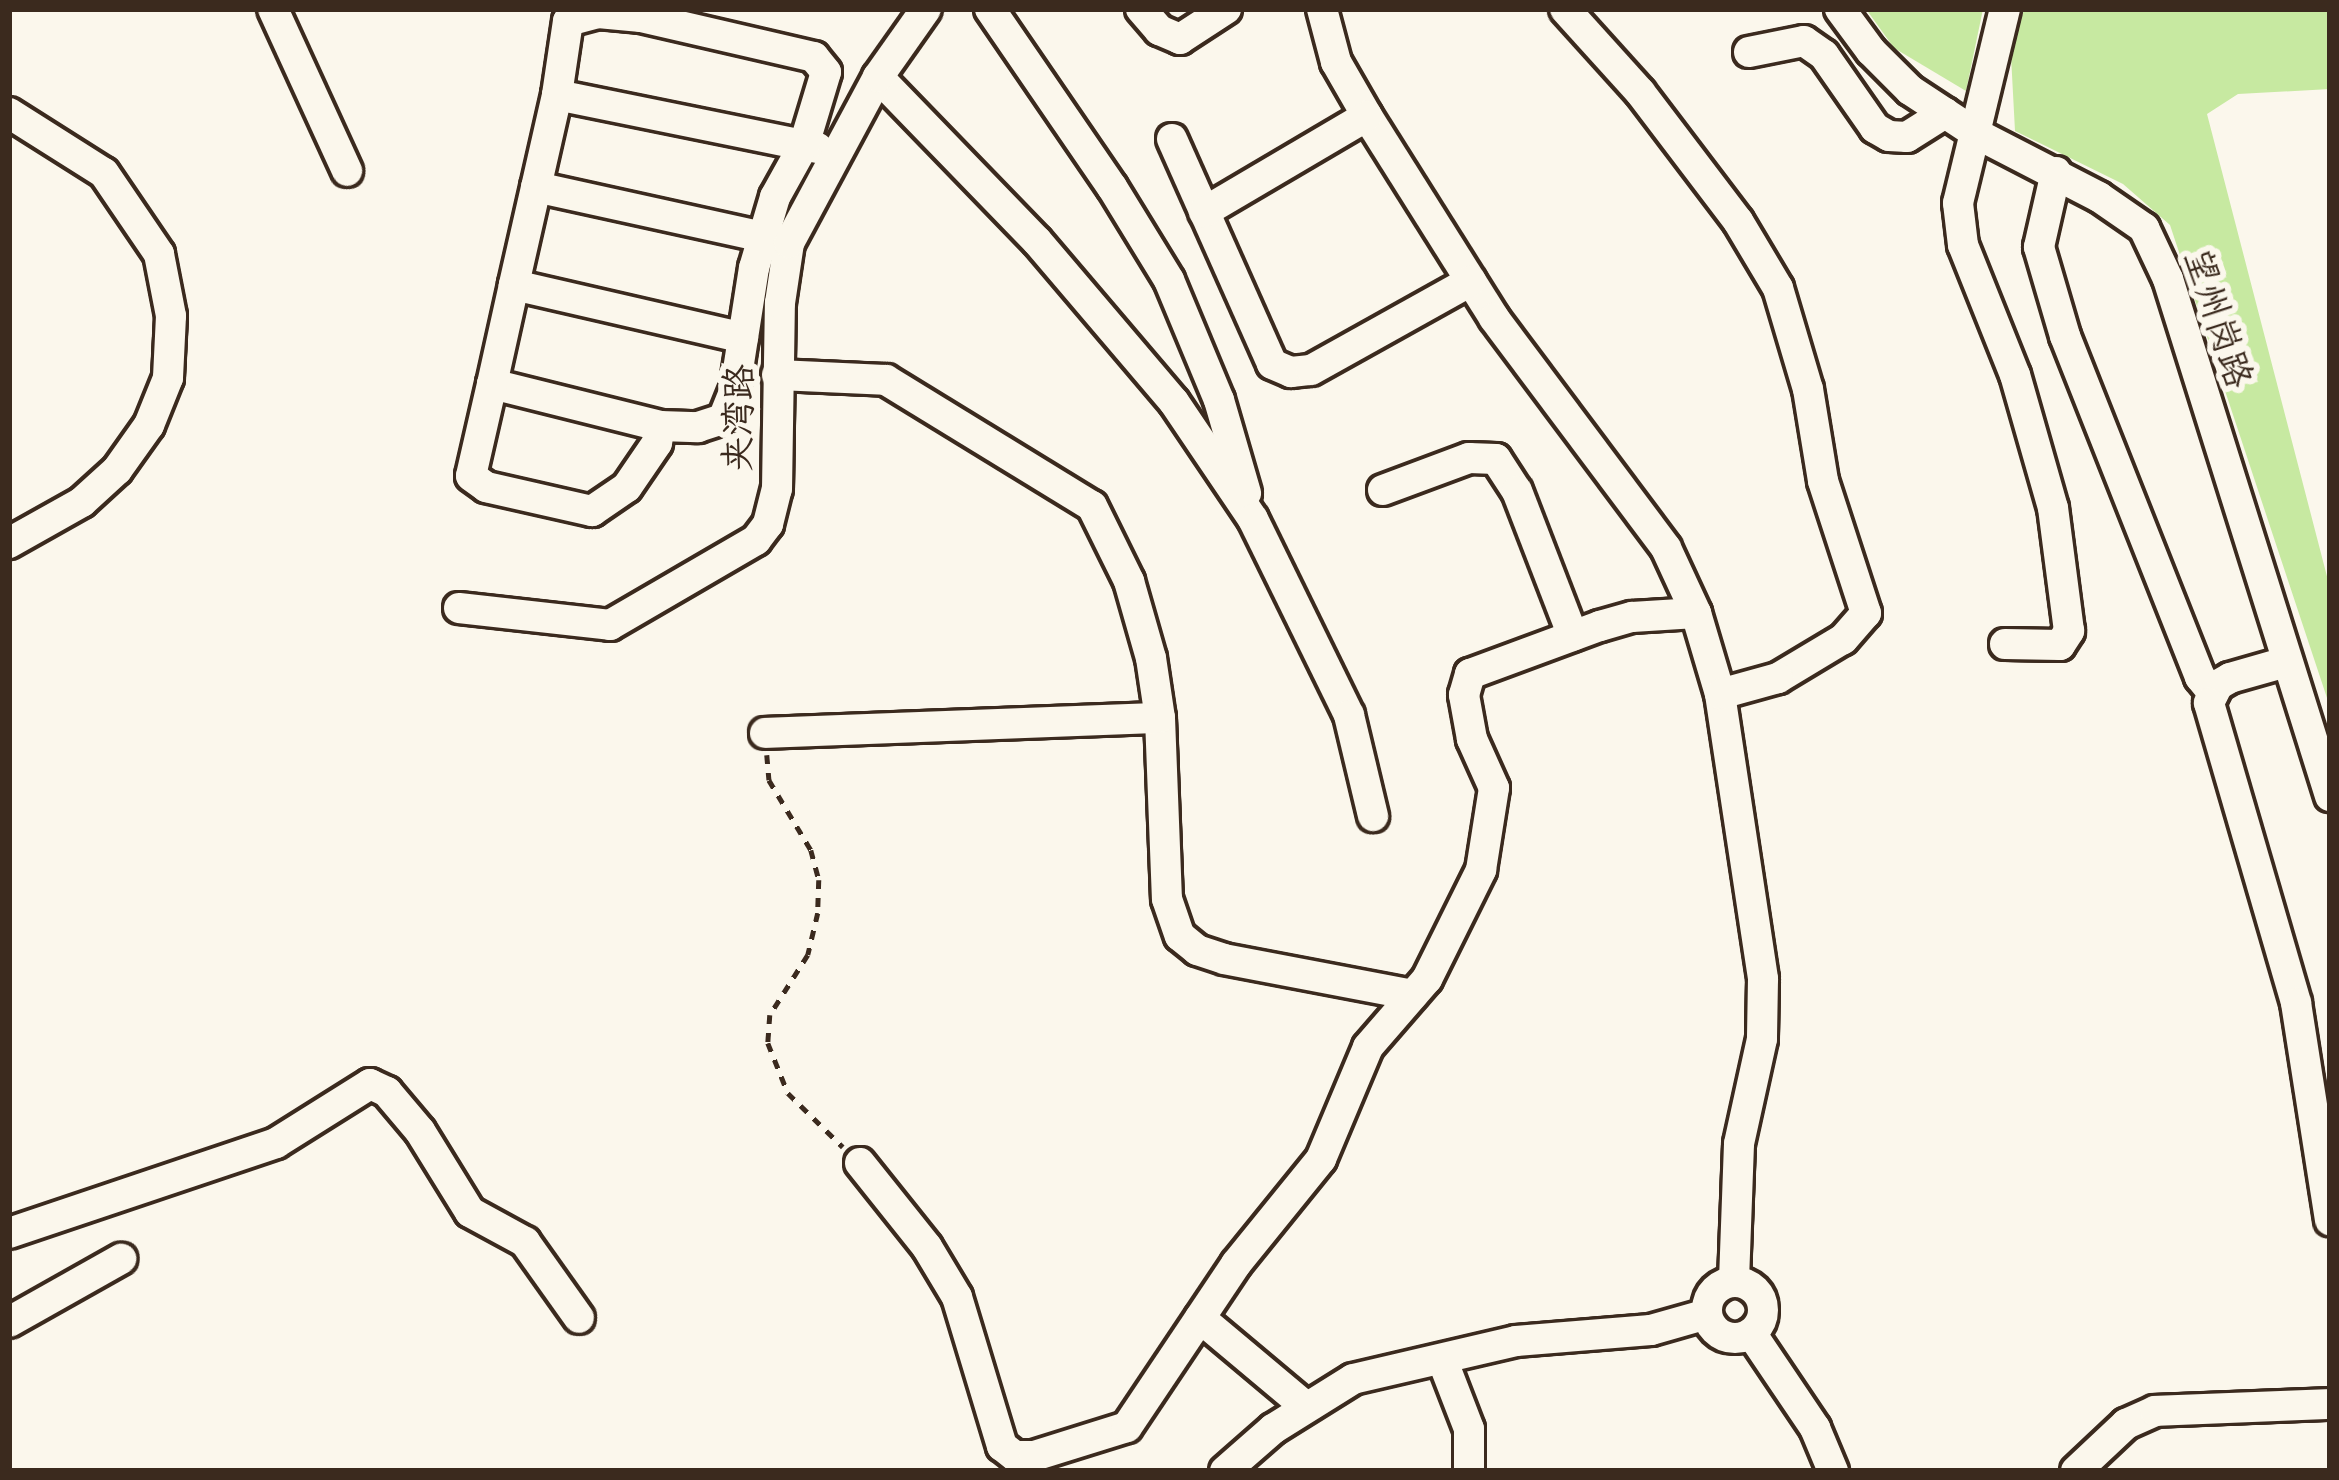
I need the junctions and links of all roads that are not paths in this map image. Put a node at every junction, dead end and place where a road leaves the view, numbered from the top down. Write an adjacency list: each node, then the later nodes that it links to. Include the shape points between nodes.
1 (273, 9): 20 (street)
2 (926, 9): 11 (street, 夹湾路)
3 (990, 9): 32 (street, via 1169,280 1219,400)
4 (1141, 9): 5 (street, via 1180,39)
5 (1226, 9)
6 (1322, 9): 15 (street, via 1336,62)
7 (1565, 9): 40 (street, via 1738,221 1778,288 1808,389 1823,481 1866,613 1843,639 1778,678)
8 (1840, 9): 14 (street, 望州岗路, via 1870,51)
9 (2005, 9): 16 (street)
10 (1749, 52): 14 (street, via 1804,41 1889,136 1907,137)
11 (878, 77): 19 (street, 夹湾路); 32 (street, via 1129,348)
12 (557, 95): 18 (street); 18 (street, via 568,21 598,13 641,17 814,57 826,73); 22 (street)
13 (9, 113): 33 (street, via 104,173 159,254 171,316 168,378 118,470 82,502)
14 (1945, 113): 16 (street, 望州岗路)
15 (1367, 116): 23 (street); 25 (street)
16 (1977, 134): 21 (street, 望州岗路); 37 (street, via 1958,203 1963,245 2015,375 2053,508 2069,631 2060,645)
17 (1172, 139): 23 (street)
18 (804, 145): 19 (street); 24 (street)
19 (836, 152): 28 (street, 夹湾路, via 789,243)
20 (346, 171)
21 (2056, 172): 38 (street, 望州岗路, via 2144,228 2159,254); 39 (street, via 2038,247 2065,335)
22 (536, 187): 24 (street); 26 (street)
23 (1204, 212): 25 (street, via 1272,364 1291,372 1311,370)
24 (763, 237): 27 (street)
25 (1471, 281): 35 (street, via 1666,548)
26 (514, 285): 27 (street); 29 (street)
27 (743, 338): 30 (street, via 723,419)
28 (777, 375): 34 (street, 夹湾路, via 777,489 756,540 610,625); 41 (street, via 886,380 1092,506 1129,581)
29 (492, 384): 30 (street); 30 (street, via 471,476 486,487 592,511 628,488)
30 (660, 426)
31 (1383, 490): 36 (street, via 1469,458 1496,459 1517,491)
32 (1253, 519): 44 (street, via 1349,715)
33 (9, 542)
34 (459, 608)
35 (1696, 613): 36 (street, via 1633,617); 40 (street)
36 (1573, 636): 45 (street, via 1470,674 1464,694 1472,739 1494,788 1489,837 1440,958)
37 (2005, 644)
38 (2286, 662): 39 (street, via 2230,678); 43 (street, 望州岗路)
39 (2212, 693): 47 (street, via 2214,734 2296,1003)
40 (1720, 694): 50 (street, via 1762,979 1762,1039 1739,1144)
41 (1160, 718): 42 (street); 45 (street, via 1167,898 1180,936 1224,959)
42 (766, 733)
43 (2330, 796)
44 (1373, 816)
45 (1412, 995): 53 (street, via 1368,1047 1322,1159)
46 (860, 1163): 53 (street, via 928,1247 957,1298 994,1425 1015,1456 1127,1427)
47 (2330, 1220)
48 (9, 1234): 52 (street, via 276,1143 370,1084 420,1131 470,1212 525,1242)
49 (121, 1259): 54 (street)
50 (1733, 1282): 51 (street, via 1711,1295); 55 (street, via 1762,1300)
51 (1707, 1314): 55 (street, via 1724,1336); 56 (street, via 1651,1330 1541,1337)
52 (579, 1318)
53 (1200, 1318): 58 (street)
54 (9, 1322)
55 (1751, 1333): 61 (street, via 1815,1428)
56 (1442, 1359): 58 (street, via 1353,1379); 60 (street, via 1469,1430)
57 (2330, 1404): 62 (street, via 2155,1411 2126,1424)
58 (1305, 1406): 59 (street)
59 (1225, 1471)
60 (1469, 1471)
61 (1833, 1471)
62 (2076, 1471)

